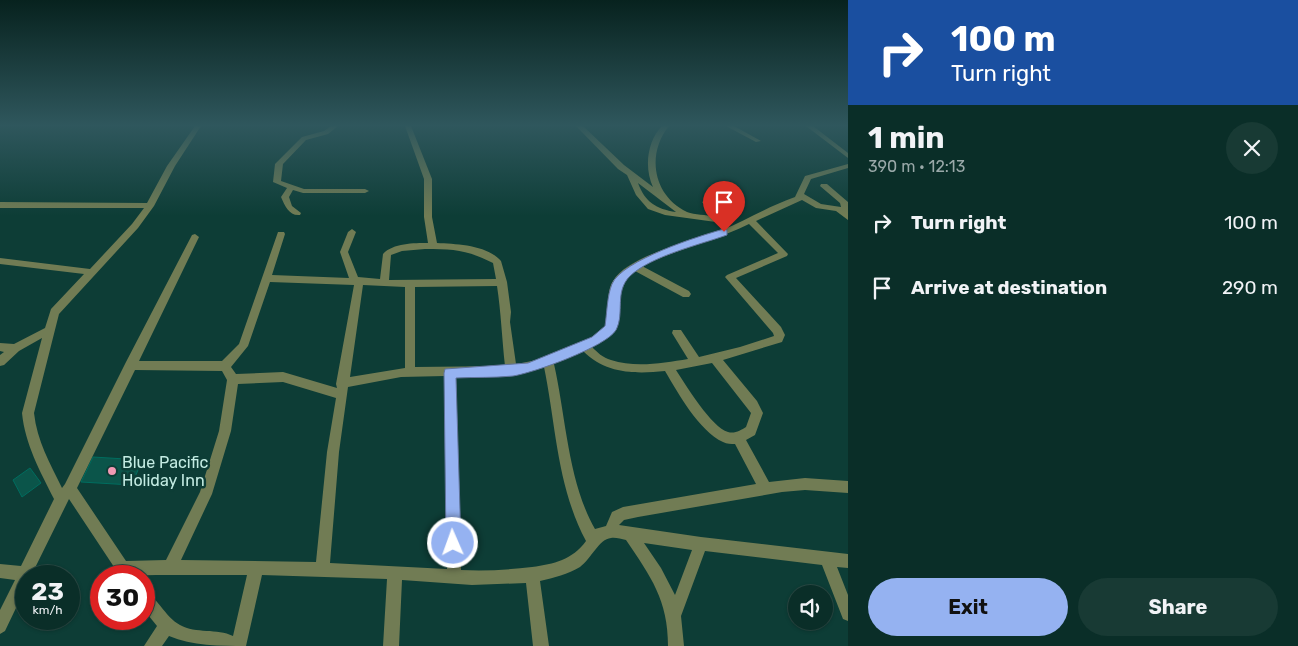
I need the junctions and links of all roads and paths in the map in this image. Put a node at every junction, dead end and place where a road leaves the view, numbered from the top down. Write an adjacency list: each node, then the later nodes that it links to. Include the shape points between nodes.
1 (178, 156): 15 (street)
2 (287, 156): 9 (street, via 279,164 276,182)
3 (419, 156): 25 (street, via 428,179 428,217)
4 (611, 156): 7 (street)
5 (653, 156): 12 (street, via 653,176)
6 (848, 166): 11 (street, via 808,178)
7 (631, 175): 12 (street); 18 (street, via 644,204 665,213)
8 (824, 186): 17 (street, via 845,204)
9 (291, 188): 10 (street); 16 (street, via 285,198)
10 (365, 191)
11 (801, 196): 17 (street, via 819,206 838,209); 20 (street)
12 (663, 197): 18 (street)
13 (706, 202): 19 (street)
14 (0, 205): 15 (street)
15 (150, 206): 28 (street)
16 (297, 213)
17 (845, 215)
18 (689, 216): 19 (street)
19 (721, 219): 21 (street)
20 (751, 221): 21 (street); 40 (street, via 784,254 730,276 780,337)
21 (733, 228): 27 (street)
22 (352, 232): 30 (street, via 344,252)
23 (281, 234): 29 (street)
24 (195, 237): 44 (street)
25 (433, 247): 31 (street, via 389,251); 32 (street, via 468,249 493,259 499,263)
26 (0, 261): 28 (street)
27 (636, 267): 34 (street); 37 (street, via 616,285 611,328)
28 (91, 272): 35 (street, via 58,305)
29 (266, 278): 30 (street); 45 (street, via 244,346)
30 (357, 280): 31 (street); 51 (street)
31 (384, 282): 33 (street)
32 (502, 282): 33 (street); 47 (street)
33 (410, 284): 48 (street)
34 (686, 294)
35 (47, 331): 39 (street); 55 (street, via 28,423 36,447)
36 (677, 333): 43 (street)
37 (584, 346): 42 (street); 46 (street, via 600,360 612,365 633,368)
38 (0, 347): 39 (street)
39 (15, 348): 41 (street)
40 (715, 359): 43 (street); 52 (street, via 757,413 751,432)
41 (0, 362)
42 (548, 362): 47 (street); 58 (street, via 581,517)
43 (696, 362): 46 (street)
44 (130, 365): 45 (street); 55 (street)
45 (226, 366): 50 (street)
46 (668, 366): 52 (street, via 679,386 710,424 726,438)
47 (511, 371): 49 (street)
48 (410, 372): 49 (street); 51 (street, via 376,375)
49 (450, 373): 72 (street)
50 (233, 379): 51 (street, via 283,377); 64 (street, via 225,431 214,471)
51 (341, 389): 67 (street)
52 (738, 438): 54 (street)
53 (848, 487): 54 (street, via 805,484)
54 (766, 489): 56 (street, via 622,514 613,520)
55 (66, 494): 62 (street); 63 (street)
56 (611, 531): 57 (street); 58 (street, via 601,533)
57 (630, 534): 59 (street); 74 (street, via 660,580)
58 (594, 541): 71 (street, via 583,558 572,564)
59 (701, 544): 60 (street); 74 (street)
60 (827, 559): 61 (street); 76 (street)
61 (848, 561)
62 (30, 565)
63 (120, 565)
64 (170, 567): 65 (street); 66 (street)
65 (256, 568): 67 (street); 79 (street)
66 (155, 569)
67 (322, 569): 69 (street)
68 (0, 571): 70 (street)
69 (394, 572): 72 (street); 81 (street)
70 (15, 573)
71 (532, 574): 72 (street); 82 (street)
72 (454, 575)
73 (15, 595): 77 (street)
74 (675, 613): 83 (street)
75 (155, 614): 78 (street)
76 (848, 614)
77 (0, 626)
78 (166, 626): 79 (street, via 183,635); 80 (street)
79 (231, 641)
80 (152, 646)
81 (391, 646)
82 (541, 646)
83 (676, 646)

